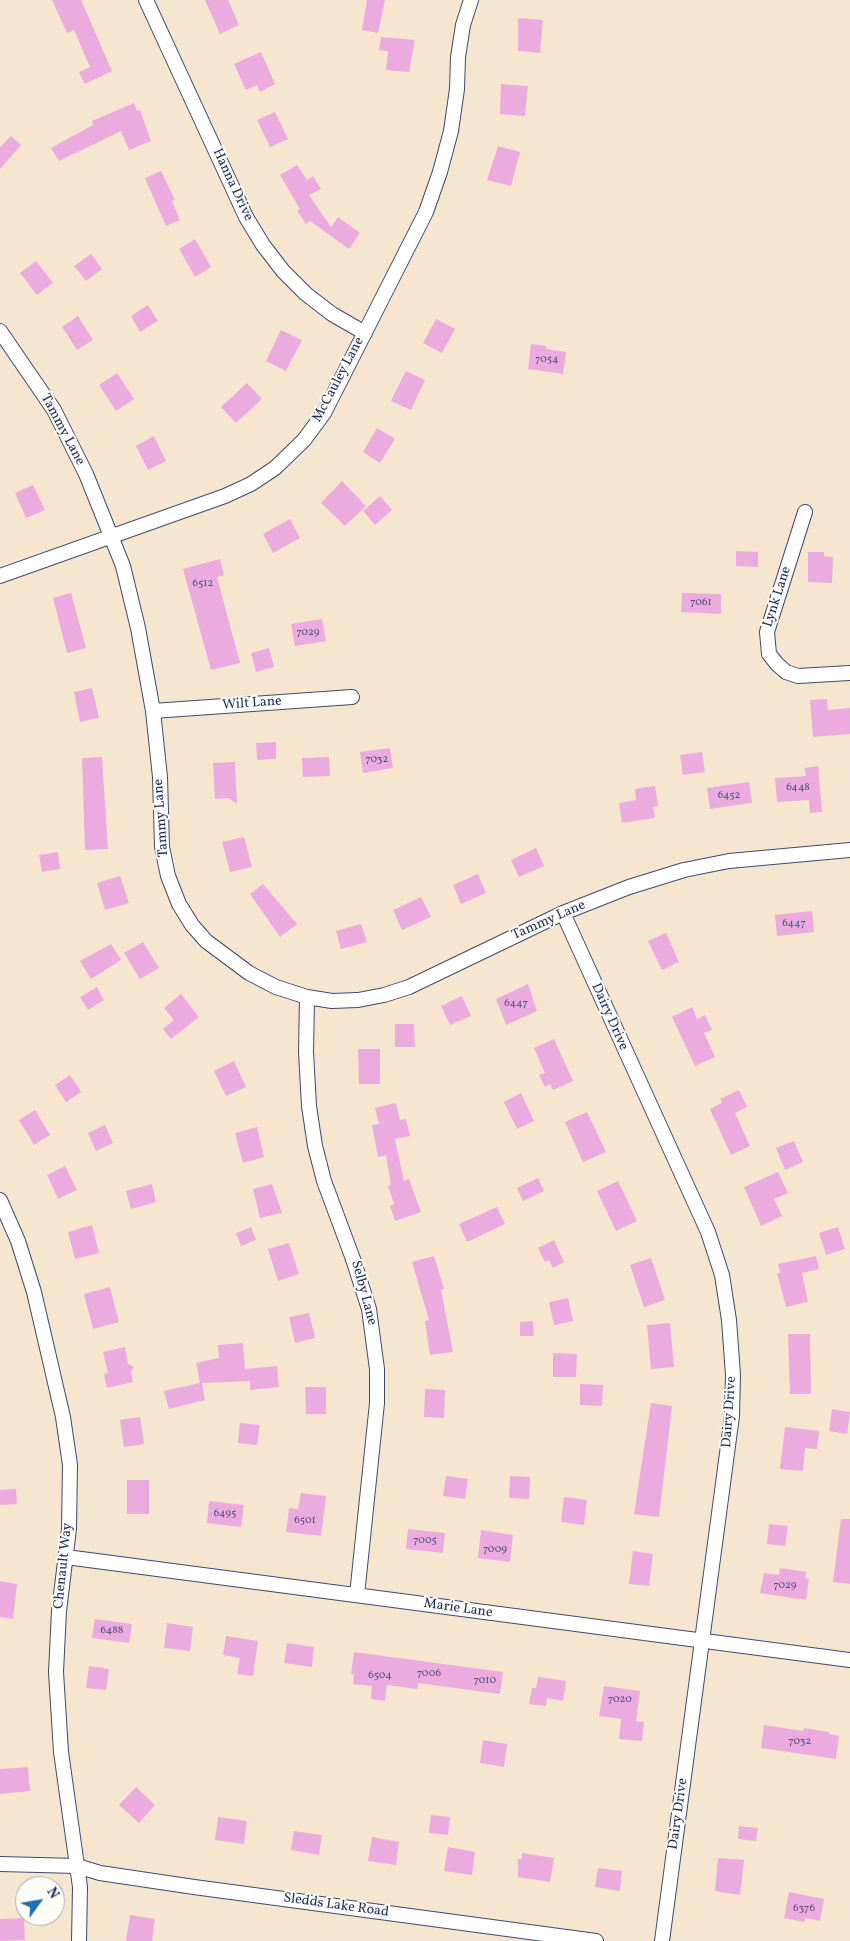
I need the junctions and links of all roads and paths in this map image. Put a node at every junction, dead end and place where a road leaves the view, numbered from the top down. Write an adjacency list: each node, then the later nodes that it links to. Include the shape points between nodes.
1 (146, 0): 4 (street, Hanna Drive, via 246,217 263,245 306,294)
2 (471, 0): 4 (street, McCauley Lane, via 464,24 451,131 440,172 426,212)
3 (0, 331): 6 (street, Tammy Lane, via 54,410)
4 (365, 333): 6 (street, McCauley Lane, via 324,413 304,440 275,468 225,496)
5 (806, 512): 8 (street, Lynk Lane, via 766,632 768,648 776,664 798,676)
6 (113, 538): 7 (street, McCauley Lane); 10 (street, Tammy Lane, via 138,628)
7 (0, 576)
8 (850, 673)
9 (352, 697): 10 (street, Wilt Lane)
10 (153, 711): 13 (street, Tammy Lane, via 160,778 162,847 168,876 179,904 202,935 229,960 276,986)
11 (850, 850): 12 (street, Tammy Lane, via 729,861 684,870)
12 (562, 913): 13 (street, Tammy Lane, via 409,987 358,1000 332,1001); 17 (street, Dairy Drive, via 685,1177 722,1275 733,1375 732,1416)
13 (307, 997): 16 (street, Selby Lane, via 306,1052 315,1146 369,1309 377,1360 377,1403)
14 (0, 1200): 15 (street, Chenault Way, via 18,1241 34,1292 63,1417 71,1484)
15 (66, 1556): 16 (street, Marie Lane); 20 (street, Chenault Way, via 59,1611 57,1707)
16 (357, 1595): 17 (street, Marie Lane)
17 (702, 1642): 18 (street, Marie Lane); 23 (street, Dairy Drive)
18 (850, 1660)
19 (0, 1864): 20 (street, Sledds Lake Road)
20 (77, 1866): 21 (street, Chenault Way); 22 (street, Sledds Lake Road, via 100,1873 194,1887)
21 (79, 1941)
22 (596, 1941)
23 (662, 1941)

